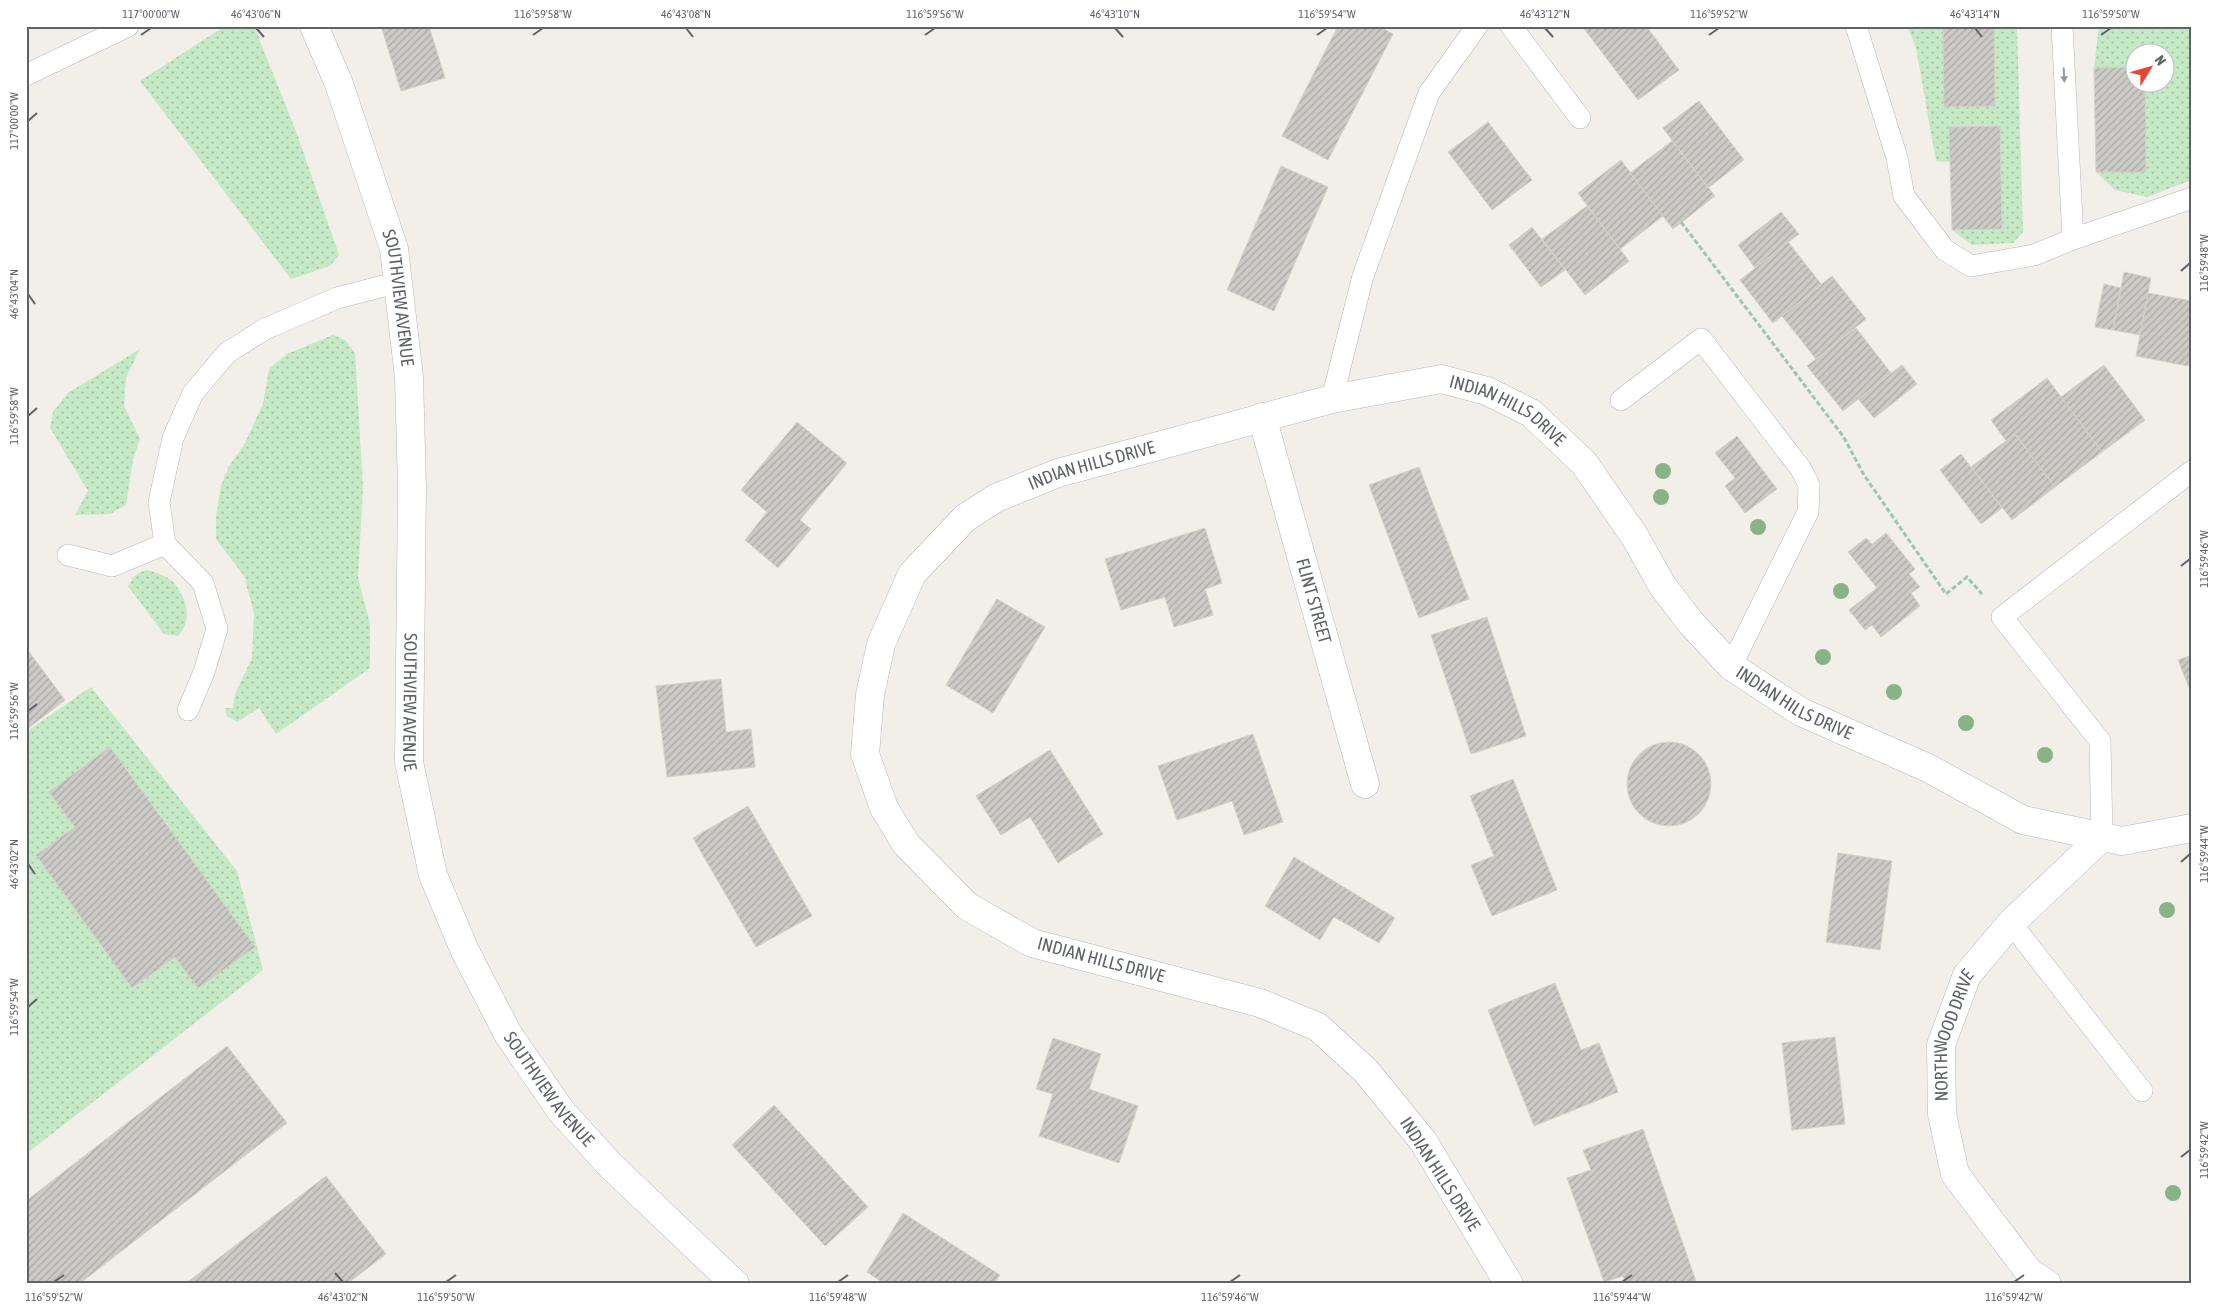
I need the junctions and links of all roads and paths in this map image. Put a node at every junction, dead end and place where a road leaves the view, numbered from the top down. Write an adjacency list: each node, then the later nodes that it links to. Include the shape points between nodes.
1 (128, 26): 7 (lane)
2 (314, 26): 12 (street, SOUTHVIEW AVENUE, via 339,84 394,249)
3 (1477, 26): 13 (lane, via 1429,93 1363,276)
4 (1511, 26): 8 (lane)
5 (1856, 26): 11 (lane, via 1897,158 1904,196 1945,250 1971,266 2034,255)
6 (2062, 26): 11 (lane, one-way to 11)
7 (26, 75)
8 (1580, 118)
9 (2192, 198): 11 (lane)
10 (1681, 222): 19 (path, via 1843,436 1864,475 1946,594 1967,577)
11 (2073, 239)
12 (398, 282): 17 (lane, via 337,298 265,329 227,352 193,393 173,438 159,502); 27 (street, SOUTHVIEW AVENUE, via 409,377 412,488 410,762 433,875 465,951 508,1034 561,1111 610,1166)
13 (1332, 399): 15 (street, INDIAN HILLS DRIVE); 20 (street, INDIAN HILLS DRIVE, via 1441,379 1486,391 1531,413 1584,462 1635,537 1662,585)
14 (1621, 400): 20 (lane, via 1701,339 1801,469 1809,485 1808,512)
15 (1262, 417): 22 (street, FLINT STREET); 28 (street, INDIAN HILLS DRIVE, via 1058,473 996,498 965,518 912,574 881,644 870,695 865,754 884,808 906,844 967,906 1032,943 1260,1003 1318,1027 1366,1071 1423,1141)
16 (2192, 471): 19 (lane)
17 (165, 544): 18 (lane, via 112,566); 21 (lane, via 203,583 217,629)
18 (68, 555)
19 (2002, 618): 24 (lane, via 2100,741)
20 (1731, 666): 24 (street, INDIAN HILLS DRIVE, via 1801,712 1928,768 2023,820)
21 (188, 710)
22 (1365, 784)
23 (2192, 828): 24 (street, INDIAN HILLS DRIVE, via 2122,841)
24 (2102, 837): 25 (street, NORTHWOOD DRIVE)
25 (2011, 922): 26 (lane); 29 (street, NORTHWOOD DRIVE, via 1967,974 1941,1045 1942,1114 1955,1174 2029,1272)
26 (2142, 1091)
27 (735, 1284)
28 (1509, 1284)
29 (2047, 1284)

